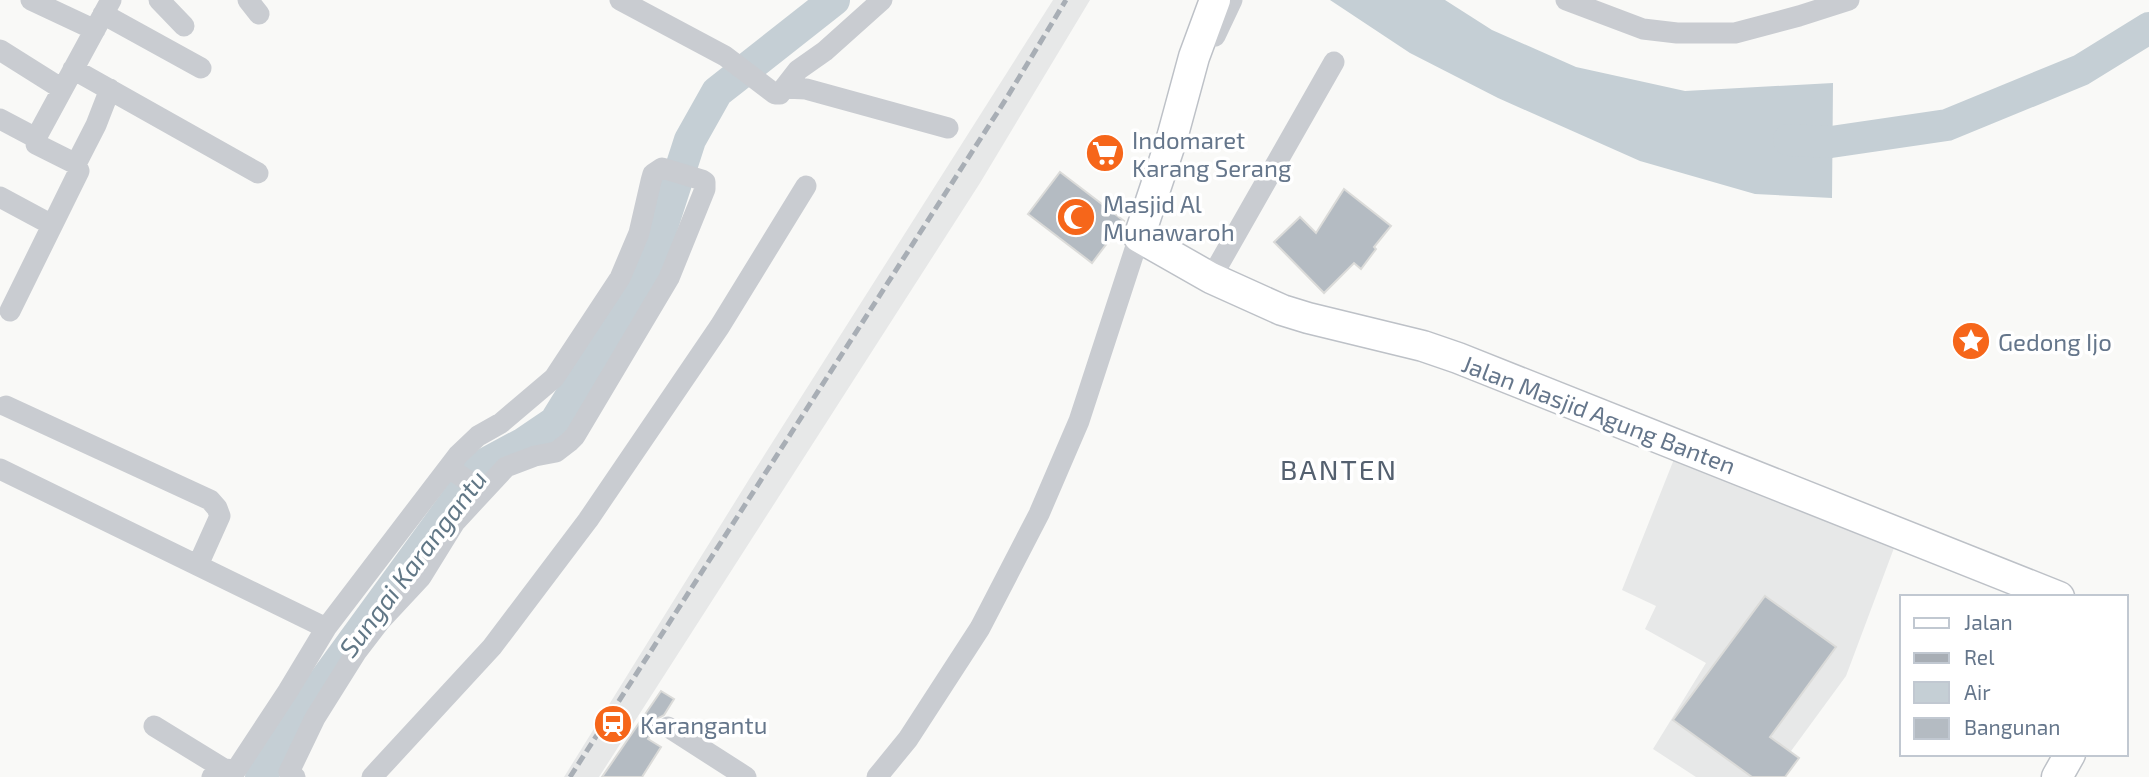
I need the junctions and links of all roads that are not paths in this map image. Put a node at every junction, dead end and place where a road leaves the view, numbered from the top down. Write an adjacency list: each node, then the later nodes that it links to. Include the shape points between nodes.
1 (31, 0): 9 (street)
2 (159, 0): 10 (street)
3 (620, 0): 15 (street)
4 (883, 0): 15 (street, via 825,51)
5 (1215, 0): 21 (main road)
6 (1232, 0): 21 (street)
7 (1566, 0): 8 (street, via 1643,29 1676,33 1735,33)
8 (1837, 2)
9 (103, 15): 13 (street); 14 (street)
10 (184, 26)
11 (0, 50): 16 (street)
12 (1334, 62): 28 (street)
13 (201, 68)
14 (73, 69): 16 (street); 17 (street)
15 (774, 87): 19 (street, via 806,89)
16 (62, 89): 20 (street)
17 (110, 89): 22 (street); 23 (street)
18 (0, 119): 20 (street)
19 (948, 128)
20 (36, 138): 22 (street, via 36,144)
21 (1172, 138): 27 (main road)
22 (76, 163): 26 (street, via 78,173)
23 (258, 173)
24 (806, 186): 42 (street, via 720,326 588,520 492,647)
25 (1, 200): 26 (street)
26 (52, 225): 29 (street)
27 (1139, 237): 28 (main road, Jalan Masjid Agung Banten); 44 (street, via 1079,421 1039,514 980,628 908,739)
28 (1211, 278): 35 (main road, Jalan Masjid Agung Banten, via 1295,314 1458,358)
29 (10, 311)
30 (6, 406): 34 (street, via 210,500 220,516)
31 (0, 469): 34 (street)
32 (452, 470): 33 (street); 33 (street, via 468,444 554,378 620,278 639,233 653,174 662,167 705,182 668,278 575,436 556,452 506,467); 36 (street)
33 (480, 488): 41 (street, via 421,577 357,651 289,772)
34 (198, 565): 36 (street)
35 (2054, 595)
36 (326, 628): 40 (street)
37 (154, 726): 40 (street)
38 (668, 727): 43 (street)
39 (2069, 756): 45 (main road)
40 (232, 774)
41 (295, 777)
42 (372, 777)
43 (746, 777)
44 (877, 777)
45 (2057, 777)

